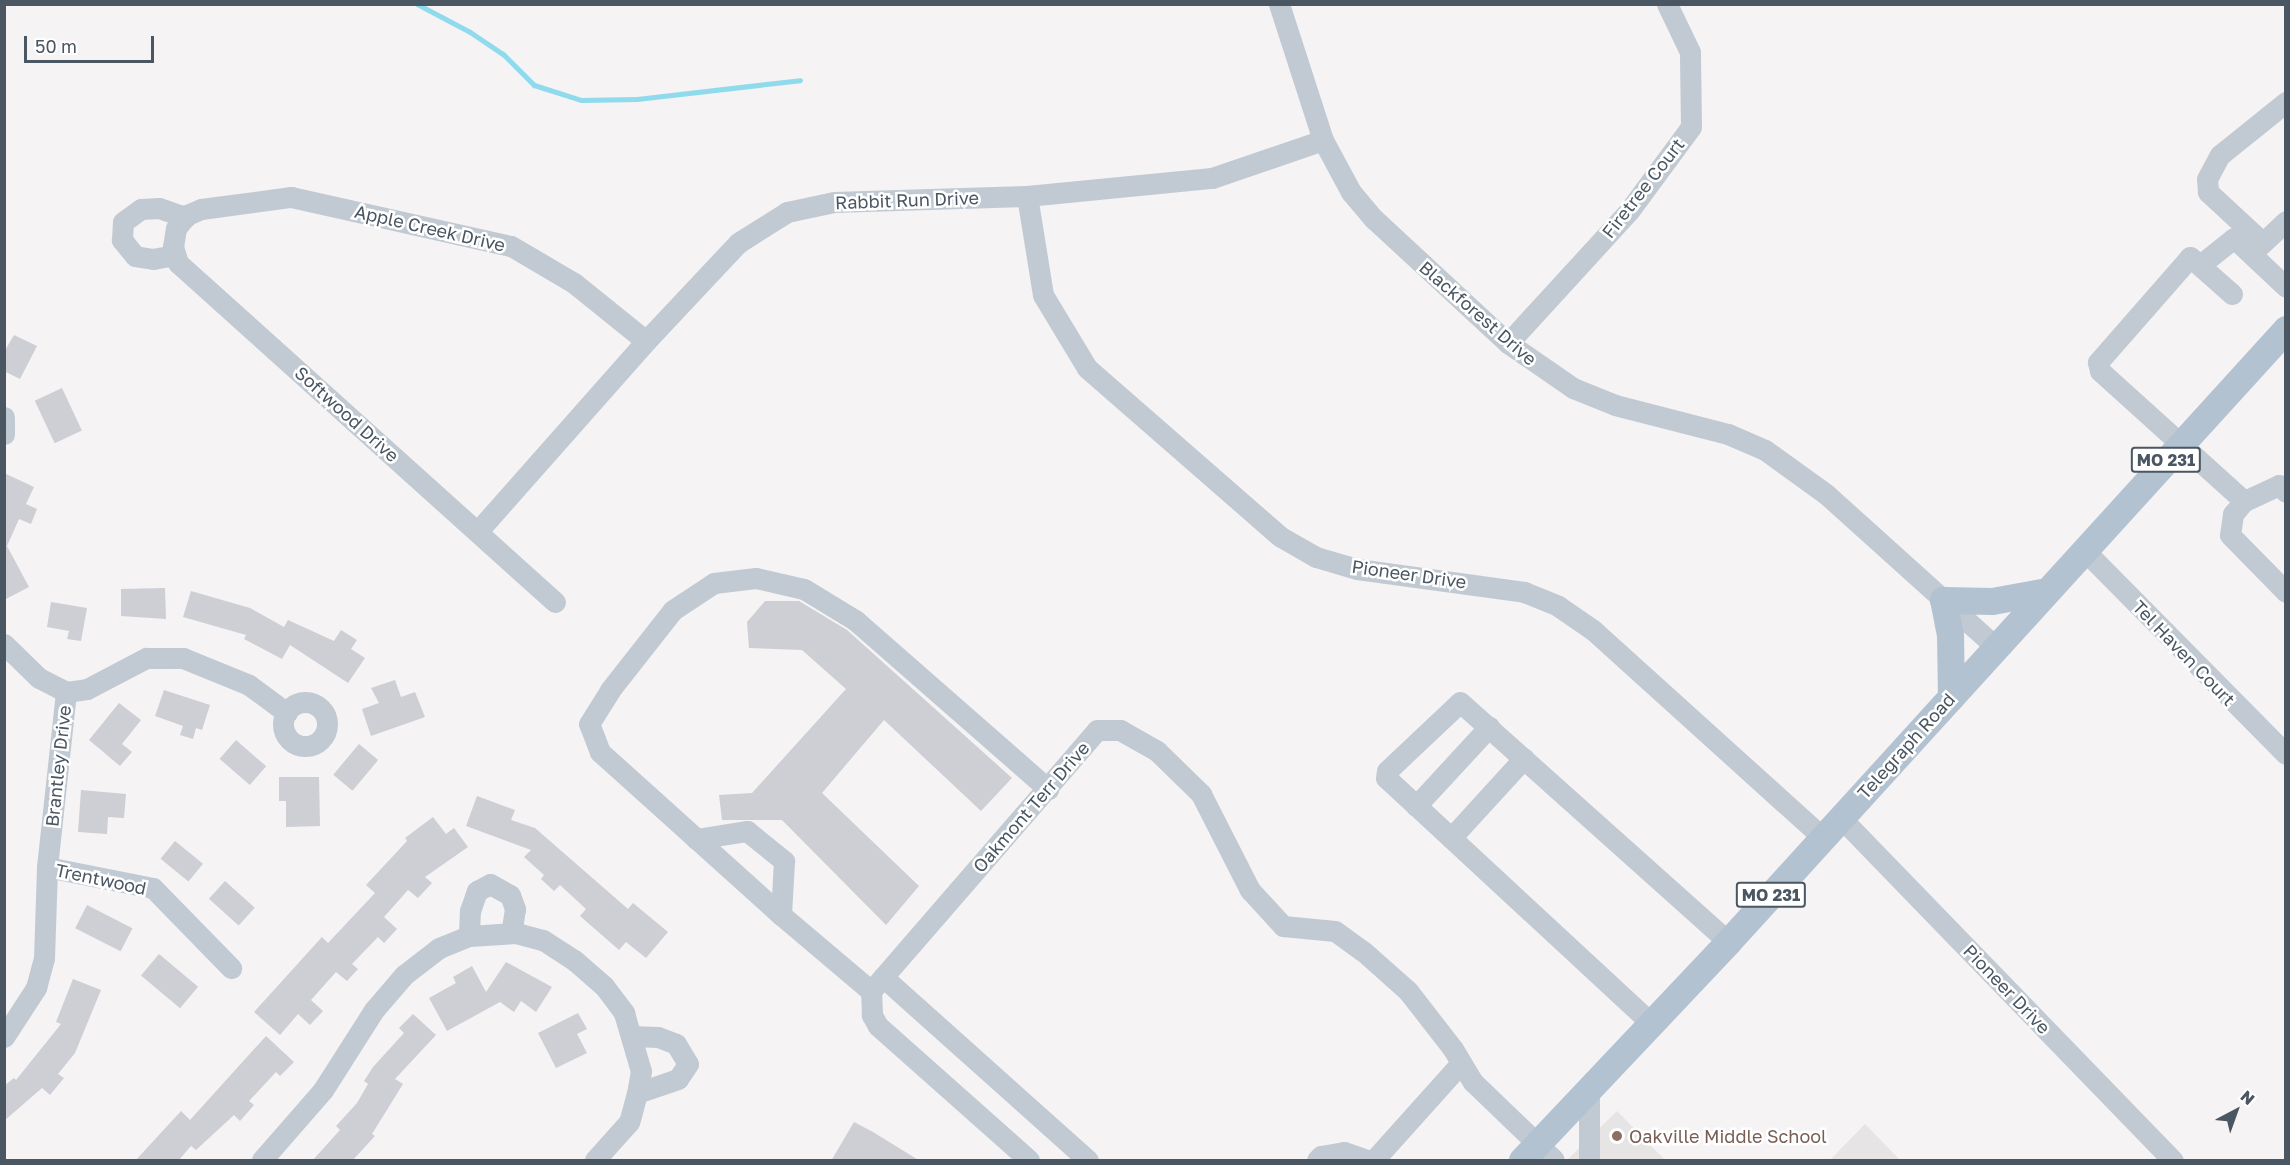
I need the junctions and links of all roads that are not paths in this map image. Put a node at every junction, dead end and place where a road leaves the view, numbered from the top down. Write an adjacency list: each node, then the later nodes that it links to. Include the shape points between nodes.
1 (1279, 4): 4 (street, Blackforest Drive)
2 (1667, 4): 15 (street, Firetree Court, via 1690,52 1692,127 1629,211)
3 (2286, 102): 8 (street, via 2220,155 2207,179 2208,192)
4 (1323, 140): 5 (street, Rabbit Run Drive, via 1212,178); 15 (street, Blackforest Drive, via 1352,192 1374,219)
5 (1028, 196): 14 (street, Rabbit Run Drive, via 834,202 787,212 738,243); 37 (street, Pioneer Drive, via 1043,295 1088,368 1281,537 1316,557 1357,569 1524,592 1558,606 1593,630)
6 (186, 216): 9 (street, via 176,228); 9 (street, via 159,208 141,209 123,222 122,240 135,256 153,259); 14 (street, Apple Creek Drive, via 201,209 291,197 511,246 574,283)
7 (2286, 220): 8 (street)
8 (2257, 248): 10 (street, via 2234,238); 11 (street)
9 (175, 255): 21 (street, Softwood Drive, via 178,263)
10 (2200, 265): 12 (street); 18 (street, via 2190,257 2098,362 2100,371)
11 (2286, 287)
12 (2232, 294)
13 (2286, 329): 18 (main road, Telegraph Road / MO 231)
14 (646, 341): 21 (street, Rabbit Run Drive)
15 (1508, 343): 25 (street, Blackforest Drive, via 1584,392 1615,405 1728,434 1765,450 1826,494)
16 (4, 417): 17 (street)
17 (4, 434)
18 (2182, 442): 20 (street); 22 (main road, Telegraph Road / MO 231)
19 (2286, 492): 20 (street, via 2279,485)
20 (2244, 501): 24 (street, via 2233,514 2230,535)
21 (478, 531): 26 (street, Softwood Drive)
22 (2084, 550): 23 (main road, Telegraph Road / MO 231); 33 (street, Tel Haven Court)
23 (2047, 591): 25 (main road, via 1992,601); 28 (main road, Telegraph Road / MO 231)
24 (2286, 592)
25 (1943, 600): 28 (street, Blackforest Drive); 30 (main road, via 1950,635)
26 (555, 602)
27 (4, 644): 29 (street, via 39,678)
28 (1996, 647): 30 (main road, Telegraph Road / MO 231)
29 (66, 692): 31 (street, Brantley Drive, via 87,689 146,658 183,658 249,685); 40 (street, Brantley Drive)
30 (1951, 697): 37 (main road, Telegraph Road / MO 231)
31 (287, 713)
32 (1489, 727): 34 (street); 36 (street); 36 (street, via 1463,703 1456,702 1387,771 1386,778)
33 (2286, 754)
34 (1524, 758): 38 (street); 44 (street)
35 (1048, 789): 39 (street, via 855,620 804,589 756,578 714,583 673,610 650,645 610,690 589,724 600,752); 46 (street, Oakmont Terr Drive); 50 (street, Oakmont Terr Drive, via 1097,730 1120,730 1157,751 1202,794 1250,890 1283,926 1335,931 1363,951 1407,991 1453,1048)
36 (1416, 806): 38 (street)
37 (1832, 828): 44 (main road, Telegraph Road / MO 231); 62 (street, Pioneer Drive)
38 (1450, 838): 47 (street)
39 (696, 839): 41 (street); 41 (street, via 747,831 784,861)
40 (47, 867): 45 (street, Trentwood, via 153,888); 49 (street, Brantley Drive, via 44,958 36,988)
41 (781, 915): 46 (street)
42 (511, 933): 43 (street); 43 (street, via 515,909 510,895 490,884 477,891 470,911); 48 (street, via 543,940 582,966 604,986 624,1013)
43 (469, 936): 54 (street, via 439,948 404,975 374,1010 323,1090)
44 (1728, 942): 47 (main road, Telegraph Road / MO 231)
45 (231, 968)
46 (877, 984): 56 (street, via 872,1015 878,1026); 57 (street)
47 (1652, 1024): 51 (main road, Telegraph Road / MO 231)
48 (631, 1036): 52 (street, via 641,1071); 52 (street, via 658,1037 676,1044 688,1064 678,1078)
49 (4, 1037)
50 (1460, 1064): 53 (street, Oakmont Terr Drive); 60 (street)
51 (1589, 1092): 53 (main road, Telegraph Road / MO 231); 61 (street)
52 (637, 1093): 55 (street, via 629,1122)
53 (1538, 1155)
54 (262, 1161)
55 (595, 1161)
56 (1029, 1161)
57 (1088, 1161)
58 (1317, 1161): 59 (street, via 1321,1156 1344,1152)
59 (1367, 1161)
60 (1374, 1161)
61 (1589, 1161)
62 (2173, 1161)

